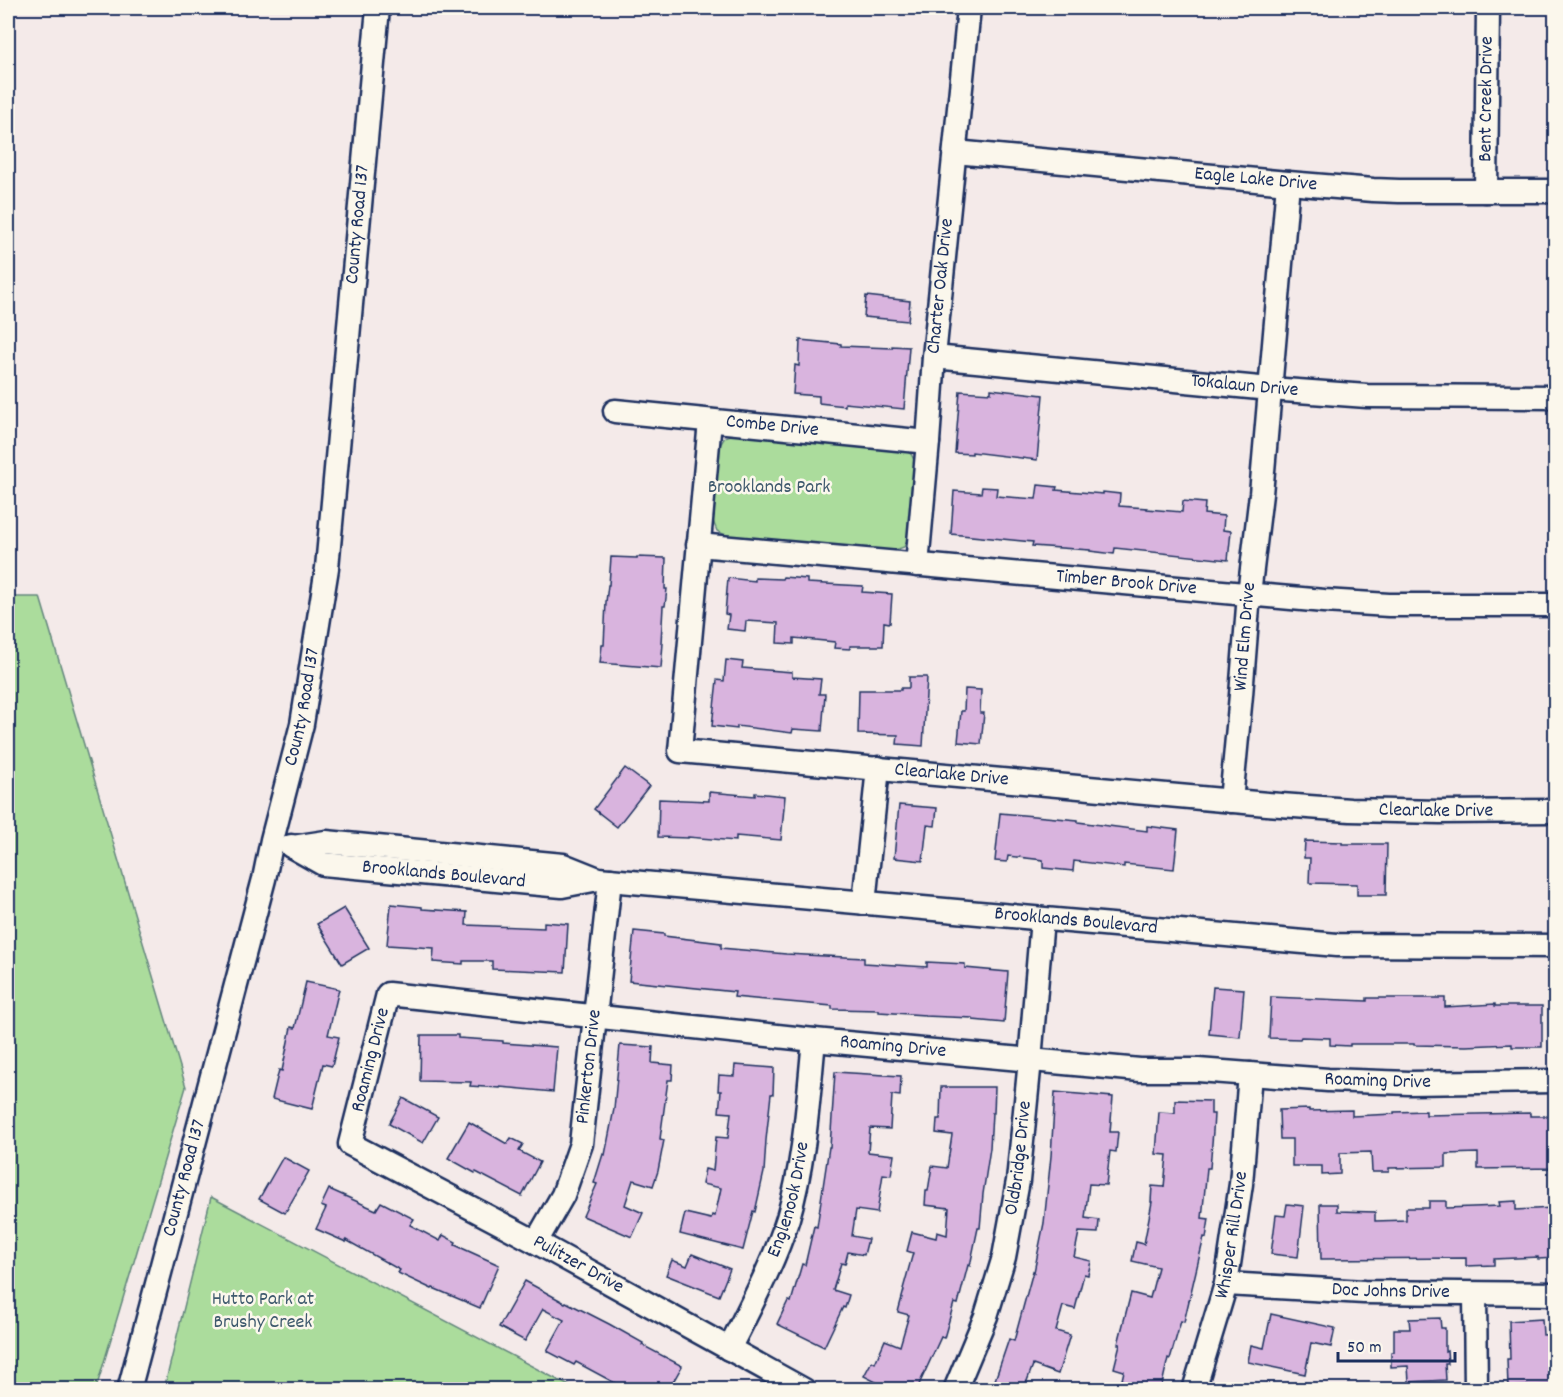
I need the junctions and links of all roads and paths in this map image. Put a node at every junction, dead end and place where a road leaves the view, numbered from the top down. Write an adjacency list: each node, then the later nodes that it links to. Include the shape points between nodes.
1 (378, 8): 21 (street, County Road 137, via 327,568)
2 (969, 8): 4 (street, Charter Oak Drive)
3 (1488, 8): 6 (street, Bent Creek Drive)
4 (955, 152): 5 (street, Eagle Lake Drive); 8 (street, Charter Oak Drive)
5 (1288, 183): 6 (street, Eagle Lake Drive, via 1400,191); 9 (street, Wind Elm Drive)
6 (1486, 191): 7 (street, Eagle Lake Drive)
7 (1556, 191)
8 (934, 357): 9 (street, Tokalaun Drive); 13 (street, Charter Oak Drive)
9 (1270, 389): 10 (street, Tokalaun Drive, via 1367,396); 16 (street, Wind Elm Drive)
10 (1556, 397)
11 (615, 411): 12 (street, Combe Drive)
12 (710, 420): 13 (street, Combe Drive); 14 (street, Clearlake Drive)
13 (928, 442): 15 (street, Charter Oak Drive)
14 (698, 545): 15 (street, Timber Brook Drive); 18 (street, Clearlake Drive, via 680,751)
15 (917, 564): 16 (street, Timber Brook Drive)
16 (1249, 594): 17 (street, Timber Brook Drive, via 1389,605); 19 (street, Wind Elm Drive)
17 (1556, 605)
18 (878, 768): 19 (street, Clearlake Drive); 23 (street)
19 (1231, 801): 20 (street, Clearlake Drive, via 1350,810)
20 (1556, 811)
21 (283, 844): 22 (street, Brooklands Boulevard, via 326,842 563,865); 37 (street, County Road 137, via 264,879)
22 (604, 880): 23 (street, Brooklands Boulevard); 26 (street, Pinkerton Drive)
23 (864, 903): 24 (street, Brooklands Boulevard)
24 (1042, 919): 25 (street, Brooklands Boulevard, via 1337,945); 28 (street, Oldbridge Drive)
25 (1556, 946)
26 (596, 1016): 27 (street, Roaming Drive); 31 (street, Roaming Drive, via 388,994); 32 (street, Pinkerton Drive, via 580,1143 563,1196)
27 (814, 1040): 28 (street, Roaming Drive); 36 (street, Englenook Drive, via 802,1159 787,1220 763,1282)
28 (1030, 1060): 29 (street, Roaming Drive); 39 (street, Oldbridge Drive, via 1018,1181 1004,1257 986,1316)
29 (1250, 1074): 30 (street, Roaming Drive, via 1409,1083); 33 (street, Whisper Rill Drive, via 1241,1184)
30 (1556, 1082)
31 (350, 1144): 32 (street, Pulitzer Drive)
32 (536, 1242): 36 (street, Pulitzer Drive)
33 (1226, 1284): 34 (street, Doc Johns Drive); 40 (street, Whisper Rill Drive)
34 (1475, 1294): 35 (street, Doc Johns Drive); 41 (street)
35 (1556, 1294)
36 (729, 1349): 38 (street, Pulitzer Drive)
37 (129, 1389)
38 (804, 1389)
39 (955, 1389)
40 (1194, 1389)
41 (1476, 1389)

